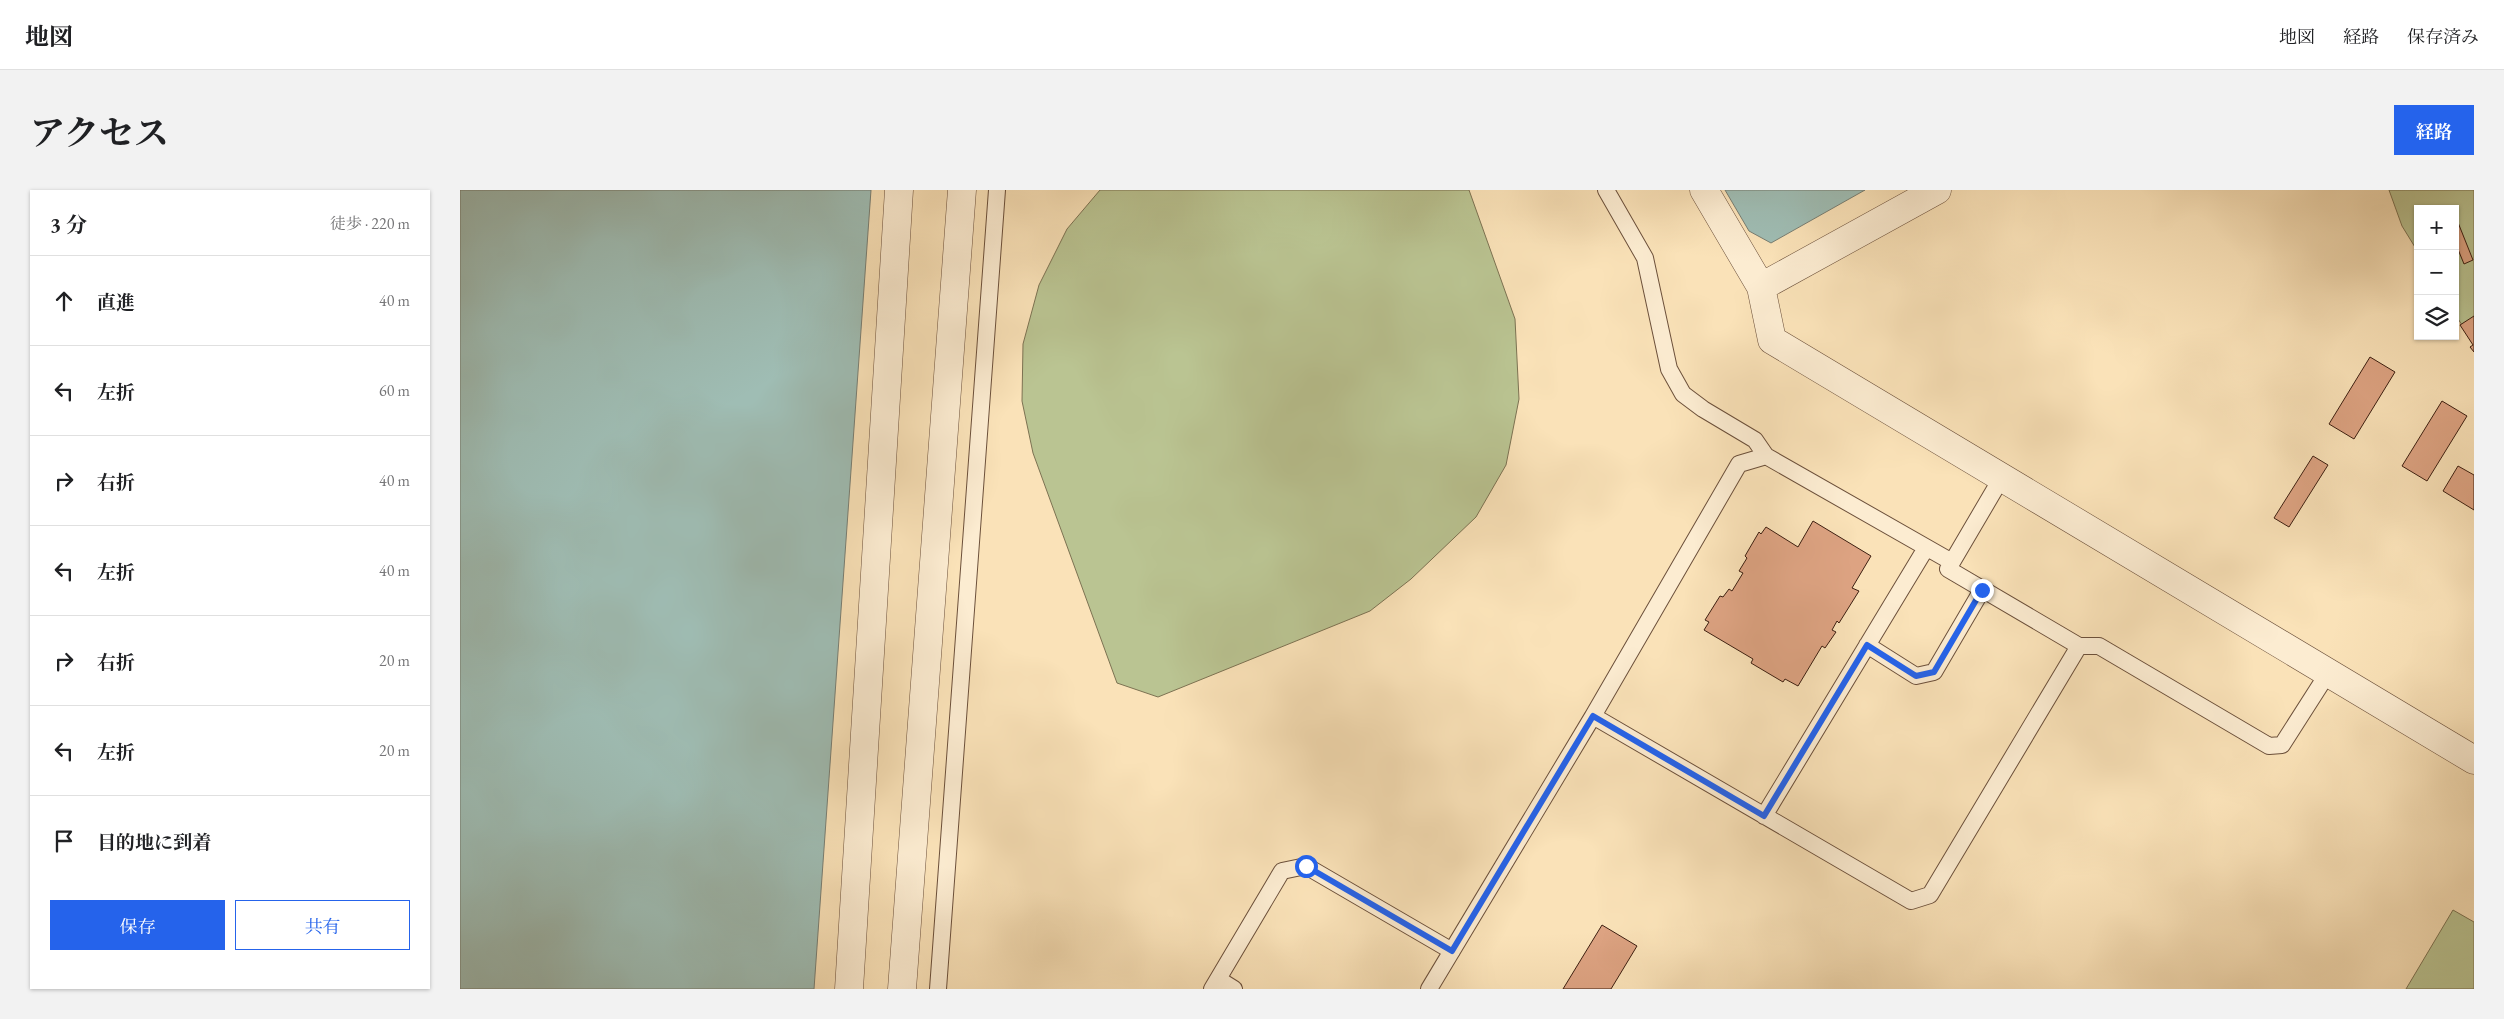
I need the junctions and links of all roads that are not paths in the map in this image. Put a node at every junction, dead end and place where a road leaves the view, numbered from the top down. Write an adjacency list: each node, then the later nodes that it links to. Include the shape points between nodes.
1 (899, 190): 21 (street)
2 (962, 190): 22 (street)
3 (997, 190): 23 (lane)
4 (1606, 190): 8 (lane, via 1645,258 1669,369 1683,394 1702,410 1755,440)
5 (1704, 190): 7 (street)
6 (1937, 190): 7 (street)
7 (1761, 287): 9 (street, via 1772,340)
8 (1766, 456): 10 (lane); 16 (lane, via 1738,464)
9 (2002, 478): 11 (lane); 15 (street)
10 (1926, 548): 11 (lane); 13 (lane)
11 (1952, 562): 12 (lane, via 1948,569)
12 (1982, 590): 13 (lane, via 1934,672 1916,676); 14 (lane)
13 (1867, 645): 18 (lane)
14 (2079, 646): 15 (lane, via 2099,646 2269,746 2282,745); 18 (lane, via 1930,894 1911,901)
15 (2328, 673): 17 (street)
16 (1593, 716): 18 (lane); 19 (lane)
17 (2474, 760)
18 (1764, 816)
19 (1452, 951): 20 (lane, via 1306,866 1282,871); 25 (lane)
20 (1215, 984): 24 (lane)
21 (850, 989)
22 (902, 989)
23 (938, 989)
24 (1234, 989)
25 (1429, 989)

